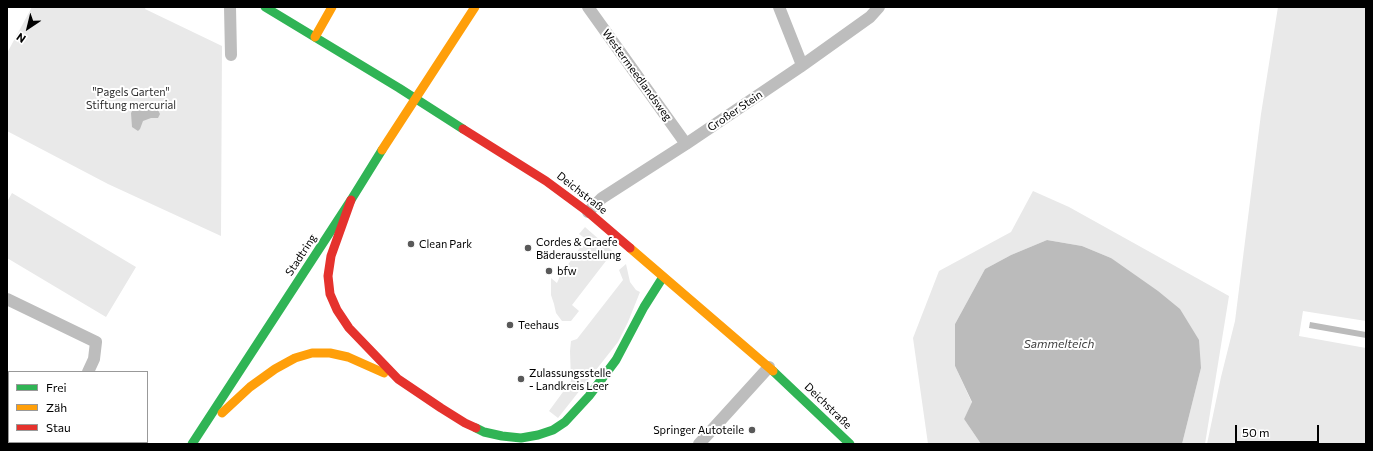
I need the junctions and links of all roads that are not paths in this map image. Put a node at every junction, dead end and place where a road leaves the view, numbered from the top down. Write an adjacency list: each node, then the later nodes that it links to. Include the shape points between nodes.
1 (230, 7): 9 (street)
2 (265, 7): 8 (main road, Deichstraße)
3 (332, 7): 8 (main road)
4 (475, 7): 12 (main road, Stadtring)
5 (588, 7): 11 (street, Westermeedlandsweg)
6 (779, 7): 10 (street)
7 (879, 7): 10 (street, Großer Stein, via 870,17)
8 (315, 37): 13 (main road, Deichstraße, via 546,181)
9 (231, 55)
10 (802, 65): 11 (street, Großer Stein)
11 (686, 144): 13 (street, Großer Stein, via 602,198)
12 (350, 200): 18 (main road, via 331,256 328,276 330,294 348,328); 19 (main road, Stadtring)
13 (588, 212): 14 (main road, Deichstraße)
14 (663, 277): 16 (main road, Deichstraße); 18 (main road, via 616,360 590,396 565,422 552,430 521,438 484,432 465,423)
15 (7, 299): 17 (street, via 96,342 94,359)
16 (769, 367): 20 (street); 21 (main road, Deichstraße)
17 (88, 371)
18 (398, 379): 19 (main road, via 348,357 330,353 312,353 294,358 250,387)
19 (194, 444)
20 (698, 444)
21 (850, 444)

